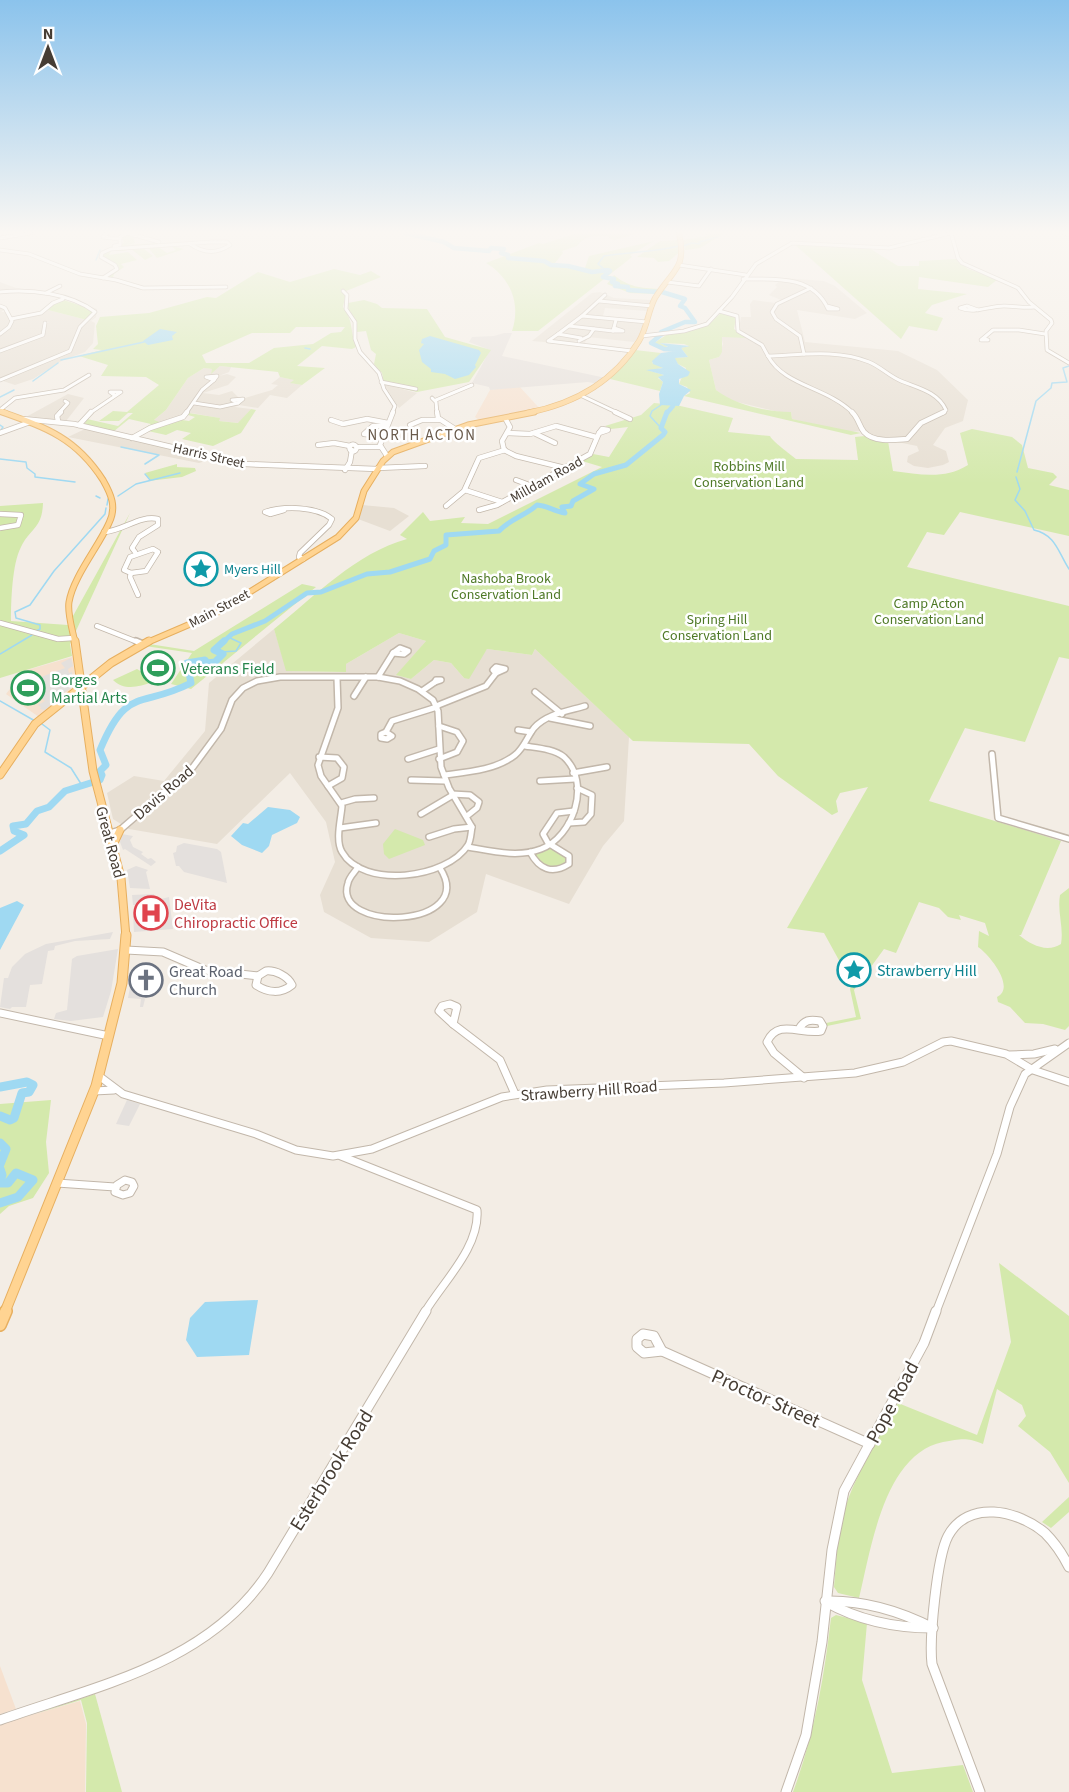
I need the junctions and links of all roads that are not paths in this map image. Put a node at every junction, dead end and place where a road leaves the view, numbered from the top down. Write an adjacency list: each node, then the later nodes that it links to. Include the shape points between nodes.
1 (9, 317): 12 (street)
2 (23, 317): 12 (street)
3 (90, 317): 31 (street, via 80,327 72,348)
4 (351, 317): 33 (street, via 358,350 379,373)
5 (581, 317): 16 (street)
6 (591, 317): 13 (street)
7 (649, 317): 14 (main road, Main Street)
8 (714, 317): 21 (street, via 701,326)
9 (737, 317): 28 (street, via 738,331 760,343)
10 (775, 317): 27 (street, via 800,336)
11 (1046, 317): 18 (street, via 1052,322)
12 (11, 319): 19 (street, via 10,326)
13 (616, 320): 14 (street); 17 (street, via 613,329)
14 (647, 322): 21 (main road, Main Street)
15 (45, 323): 25 (street, via 43,335)
16 (569, 326): 17 (street); 20 (street)
17 (594, 329): 22 (street)
18 (1046, 333): 23 (street, via 993,330); 29 (street, via 1048,350)
19 (0, 334)
20 (558, 334): 22 (street); 24 (street, via 548,341)
21 (642, 336): 26 (main road, Main Street)
22 (581, 338): 24 (street)
23 (985, 339)
24 (577, 344): 26 (street)
25 (0, 351)
26 (632, 351): 37 (main road, Main Street, via 611,377)
27 (804, 354): 28 (street); 28 (street, via 867,362 930,393 946,410 921,423 907,439 873,438 864,432 851,410 823,392 787,378)
28 (768, 356)
29 (1069, 363)
30 (89, 375): 41 (street, via 62,390 17,397)
31 (0, 380)
32 (214, 380): 39 (street)
33 (381, 382): 35 (street); 50 (street, via 395,406)
34 (472, 385): 47 (street, via 434,399)
35 (416, 389)
36 (114, 395): 51 (street)
37 (582, 396): 42 (main road, Main Street, via 537,412); 44 (street)
38 (65, 401): 48 (street, via 68,403 57,416)
39 (194, 403): 40 (street, via 222,408); 58 (street, via 181,418)
40 (238, 403)
41 (0, 410): 43 (main road, Great Road)
42 (505, 418): 53 (main road, Main Street); 55 (street, via 510,427)
43 (23, 419): 45 (street, Harris Street); 49 (main road, Great Road)
44 (630, 419)
45 (43, 420): 48 (street, Harris Street); 49 (street, Harris Street)
46 (332, 420): 50 (street, via 344,424 367,419)
47 (440, 420): 52 (street); 53 (street)
48 (58, 421): 51 (street, Harris Street)
49 (32, 422): 54 (street, Harris Street); 78 (main road, Great Road, via 77,448 109,488 113,508)
50 (387, 424): 57 (street); 57 (street, via 364,432)
51 (79, 425): 58 (street, Harris Street)
52 (410, 425)
53 (455, 429): 64 (main road, Main Street, via 404,446)
54 (0, 433)
55 (507, 433): 56 (street); 63 (street, via 501,444)
56 (534, 433): 59 (street); 67 (street, Milldam Road, via 556,426 597,435 592,452)
57 (382, 436): 61 (street)
58 (132, 438): 68 (street, Harris Street, via 244,464)
59 (555, 443)
60 (318, 445): 62 (street, via 334,443)
61 (380, 447): 62 (street); 64 (street)
62 (351, 448): 68 (street)
63 (505, 450): 67 (street); 71 (street, via 479,458)
64 (387, 456): 66 (main road, Main Street)
65 (425, 466): 66 (street, Harris Street)
66 (378, 468): 68 (street, Harris Street); 80 (main road, Main Street, via 361,496 356,518 338,537)
67 (565, 468): 70 (street, Milldam Road)
68 (345, 470)
69 (516, 480): 70 (street)
70 (532, 486): 72 (street, Milldam Road)
71 (465, 490): 72 (street); 73 (street)
72 (502, 502): 75 (street, Milldam Road)
73 (446, 506)
74 (284, 510): 80 (street, via 321,512 332,519 300,553)
75 (479, 510)
76 (0, 514): 77 (street, via 21,515 17,525)
77 (0, 528)
78 (104, 532): 79 (street, via 123,530 140,519 157,519 159,524 134,543); 85 (main road, Great Road, via 69,602)
79 (135, 552): 81 (street, via 124,566); 81 (street, via 159,551 147,570)
80 (303, 559): 86 (main road, Main Street, via 216,613)
81 (131, 573): 82 (street)
82 (138, 595)
83 (0, 623): 85 (street, via 54,638)
84 (97, 626): 86 (street)
85 (74, 638): 89 (main road, Great Road)
86 (143, 644): 90 (main road, Main Street)
87 (392, 653): 92 (street)
88 (496, 673): 101 (street, via 486,686)
89 (80, 675): 90 (main road); 95 (main road, Great Road)
90 (93, 676): 95 (main road, Main Street)
91 (366, 676): 92 (street, Davis Road); 93 (street, Davis Road); 98 (street)
92 (378, 677): 96 (street, Davis Road, via 400,681)
93 (338, 678): 113 (street, via 337,712); 132 (street, Davis Road, via 280,676 243,688 232,700 221,729 193,767)
94 (435, 682): 96 (street)
95 (82, 685): 99 (main road, Main Street); 100 (main road, Great Road)
96 (422, 692): 101 (street, Davis Road)
97 (535, 692): 103 (street)
98 (354, 696)
99 (65, 699): 100 (main road, via 75,697); 117 (main road, Main Street, via 31,728)
100 (84, 701): 135 (main road, Great Road, via 95,782)
101 (436, 706): 105 (street); 108 (street, via 393,721)
102 (585, 706): 103 (street)
103 (562, 714): 104 (street)
104 (549, 718): 106 (street); 109 (street)
105 (439, 726): 111 (street); 115 (street, via 457,732 463,741 455,754)
106 (590, 726)
107 (519, 730): 109 (street)
108 (386, 732)
109 (531, 732): 110 (street)
110 (525, 746): 118 (street, via 559,754); 119 (street, via 494,766)
111 (438, 749): 114 (street); 115 (street)
112 (992, 754): 137 (street, via 998,818)
113 (319, 757): 122 (street, via 319,770); 122 (street, via 337,758 344,767 342,778)
114 (408, 759)
115 (439, 759): 119 (street)
116 (607, 767): 118 (street)
117 (0, 775)
118 (574, 776): 121 (street); 123 (street)
119 (444, 778): 120 (street); 124 (street)
120 (411, 780)
121 (540, 781)
122 (328, 786): 126 (street)
123 (577, 788): 127 (street); 131 (street, via 592,795 591,814 584,822)
124 (453, 795): 128 (street); 129 (street); 129 (street, via 467,794 477,800 477,808)
125 (374, 798): 126 (street)
126 (341, 803): 134 (street)
127 (574, 811): 131 (street); 138 (street, via 560,812 550,821 543,837)
128 (421, 814)
129 (467, 816): 133 (street)
130 (376, 823): 134 (street)
131 (569, 823): 138 (street)
132 (121, 827): 135 (main road); 139 (main road)
133 (472, 827): 136 (street); 140 (street)
134 (340, 828): 142 (street, via 340,847)
135 (108, 829): 139 (main road, Great Road)
136 (429, 837)
137 (1069, 839)
138 (551, 844): 141 (street); 141 (street, via 569,856 566,867 556,871 541,869)
139 (113, 845): 144 (main road, Great Road, via 125,903)
140 (468, 847): 141 (street, via 510,854); 143 (street)
141 (530, 852)
142 (358, 867): 143 (street, via 401,876); 143 (street, via 347,884 351,902 373,916 395,919 426,912 442,899 447,882)
143 (441, 868)
144 (126, 950): 145 (street, via 161,952 200,969); 149 (main road, Great Road, via 124,976)
145 (258, 976): 145 (street, via 272,970 292,984 284,991 261,989 256,985)
146 (0, 1013): 149 (street)
147 (453, 1025): 158 (street, via 500,1060)
148 (799, 1029): 154 (street, via 776,1030 767,1042)
149 (109, 1036): 153 (main road, Great Road)
150 (1069, 1043): 151 (street, Pope Road, via 1034,1054); 152 (street, Pope Road)
151 (1006, 1054): 152 (street, Strawberry Hill Road); 154 (street, Strawberry Hill Road, via 951,1041 885,1067)
152 (1031, 1069): 155 (street, Strawberry Hill Road); 166 (street, Pope Road, via 1010,1107 924,1343)
153 (99, 1076): 156 (street, Strawberry Hill Road); 157 (main road, Great Road)
154 (804, 1078): 158 (street, Strawberry Hill Road)
155 (1069, 1082)
156 (115, 1090): 157 (street, Strawberry Hill Road); 160 (street, Strawberry Hill Road, via 296,1150)
157 (94, 1091): 162 (main road, Great Road)
158 (515, 1094): 159 (street, Strawberry Hill Road)
159 (358, 1152): 160 (street, Strawberry Hill Road); 161 (street)
160 (340, 1155): 161 (street, Esterbrook Road)
161 (355, 1163): 170 (street, Esterbrook Road, via 472,1207 479,1216 465,1252 266,1575 240,1610 159,1663 101,1688)
162 (57, 1183): 163 (street); 164 (main road, Great Road)
163 (115, 1187)
164 (0, 1325)
165 (662, 1351): 166 (street, Proctor Street)
166 (870, 1444): 168 (street, Pope Road, via 844,1491)
167 (1069, 1567): 169 (street, via 1050,1538 1024,1519 995,1512 969,1516 953,1527 944,1543)
168 (825, 1601): 169 (street, via 839,1610 893,1624); 171 (street, Pope Road, via 805,1737)
169 (933, 1628): 172 (street, via 934,1673)
170 (0, 1720)
171 (786, 1792)
172 (980, 1792)

